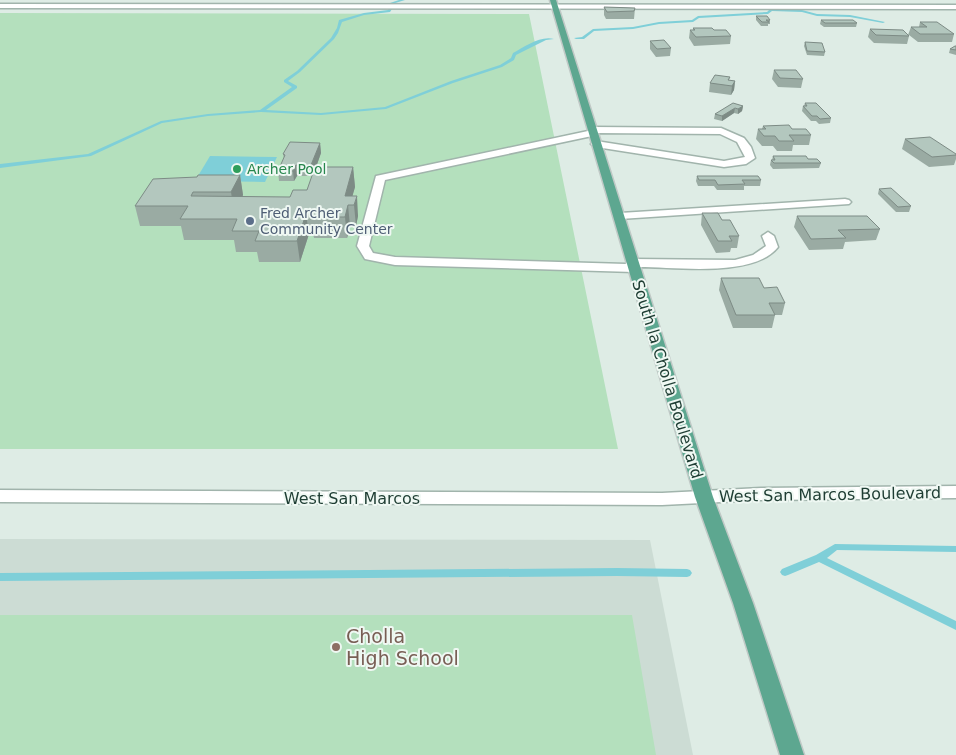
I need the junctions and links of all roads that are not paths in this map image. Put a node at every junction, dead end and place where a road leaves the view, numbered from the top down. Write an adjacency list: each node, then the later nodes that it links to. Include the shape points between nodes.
1 (70, 0): 6 (street)
2 (824, 0): 7 (street)
3 (241, 3): 4 (street); 6 (street)
4 (554, 3): 7 (street); 9 (main road, South la Cholla Boulevard)
5 (0, 6): 6 (street)
6 (62, 6)
7 (830, 6): 8 (street)
8 (956, 6)
9 (594, 136): 9 (street, via 721,131 736,135 747,146 750,158 724,164 694,161); 11 (main road, South la Cholla Boulevard); 13 (street, via 380,178 363,246 369,256 395,261)
10 (845, 202): 11 (street)
11 (620, 216): 13 (main road, South la Cholla Boulevard)
12 (768, 236): 13 (street, via 772,247 757,258 736,264)
13 (633, 266): 16 (main road, South la Cholla Boulevard)
14 (956, 492): 16 (street, West San Marcos Boulevard)
15 (0, 496): 16 (street, West San Marcos)
16 (704, 497): 17 (main road, South la Cholla Boulevard, via 743,603)
17 (792, 755)

